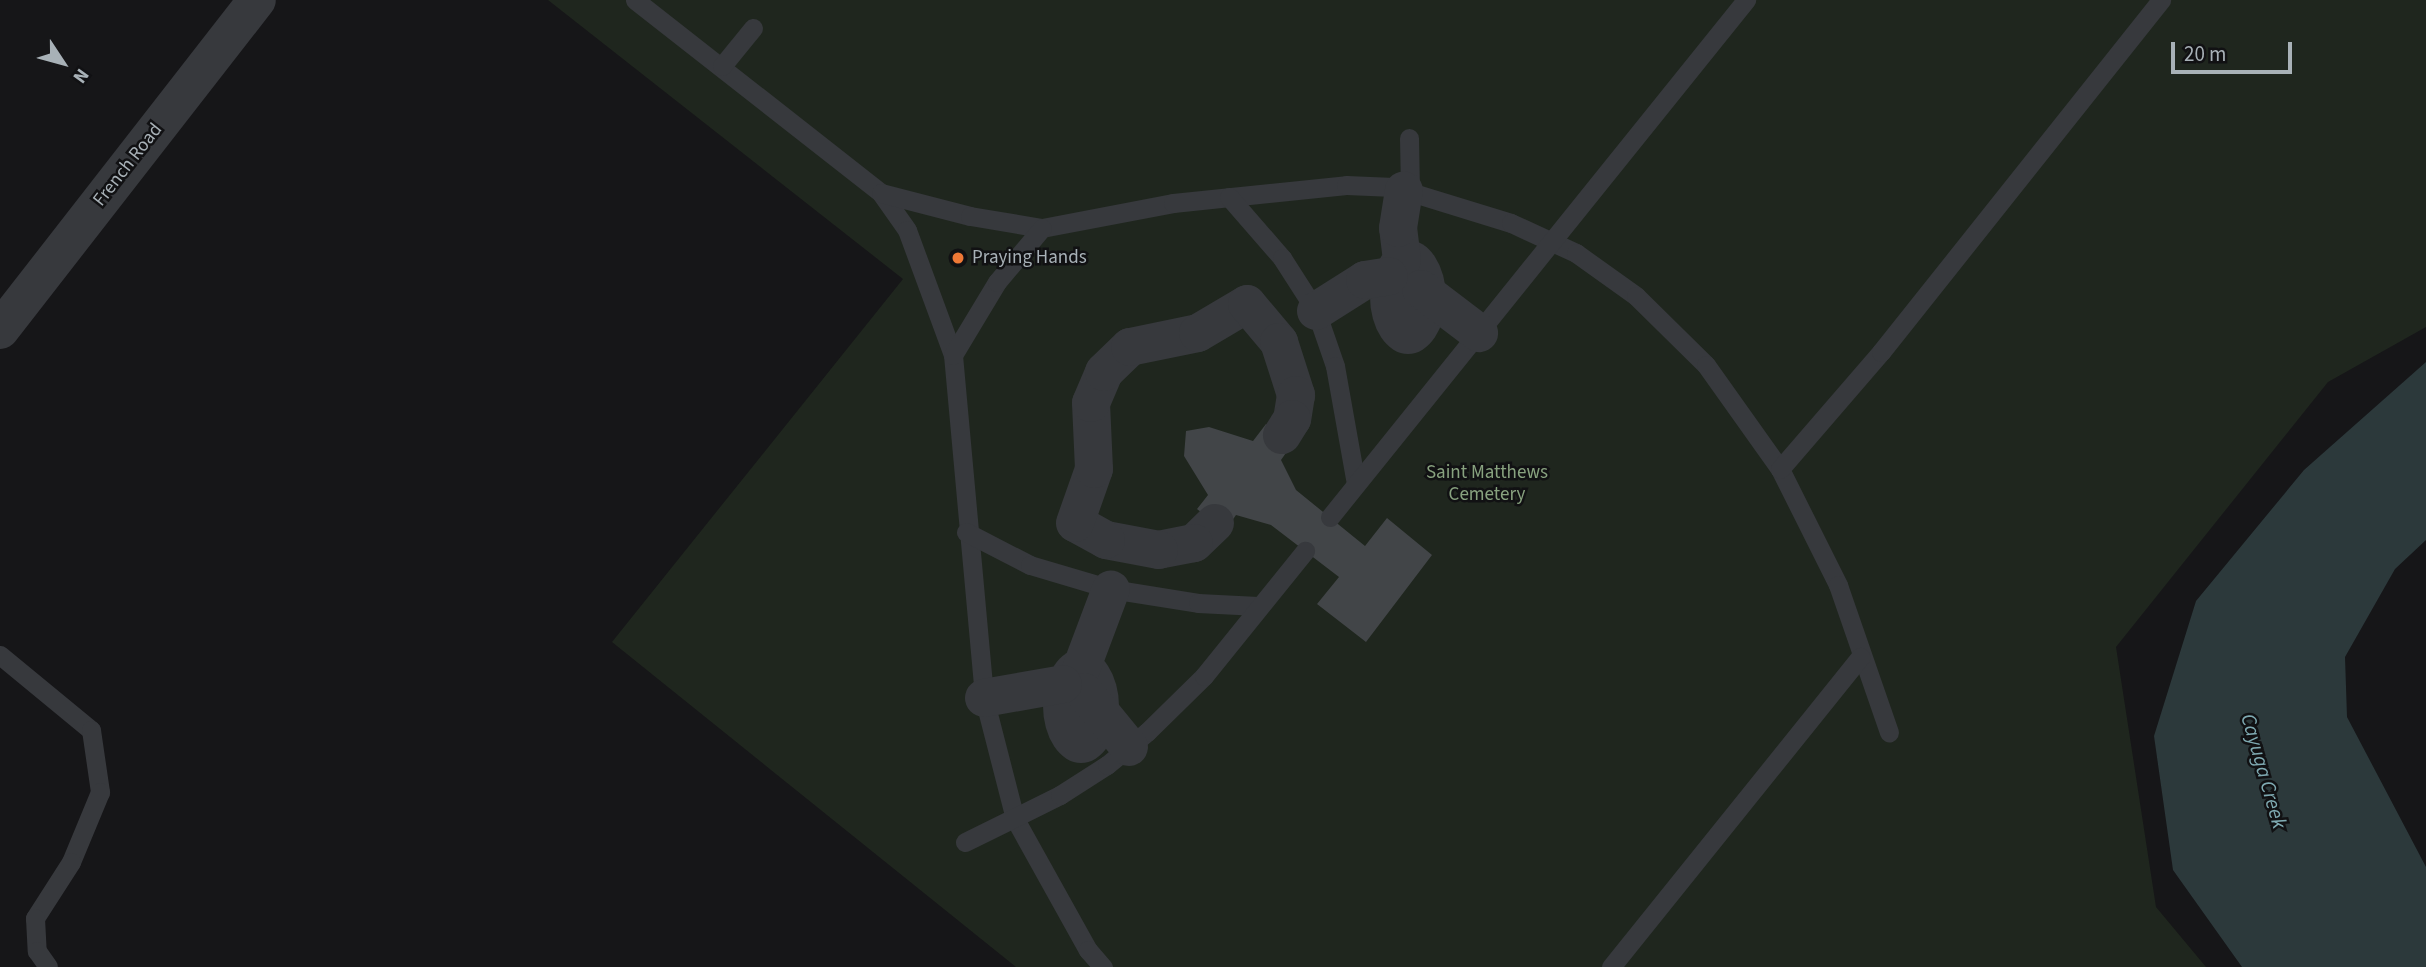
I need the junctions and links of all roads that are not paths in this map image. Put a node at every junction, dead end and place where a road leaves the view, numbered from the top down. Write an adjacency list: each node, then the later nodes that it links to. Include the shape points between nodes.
1 (257, 0): 15 (street, French Road)
2 (635, 0): 6 (lane)
3 (1746, 0): 12 (lane)
4 (2161, 0): 19 (lane, via 1881,352)
5 (753, 28): 6 (lane)
6 (722, 66): 9 (lane)
7 (1409, 138): 8 (lane)
8 (1407, 191): 10 (lane, via 1346,185); 12 (lane, via 1511,223); 13 (street, via 1398,228)
9 (881, 193): 11 (lane, via 970,216); 17 (lane, via 906,230)
10 (1229, 197): 11 (lane, via 1117,211); 14 (lane, via 1282,258)
11 (1042, 228): 17 (lane, via 997,282)
12 (1553, 243): 16 (lane); 19 (lane, via 1604,270 1672,330 1706,365)
13 (1404, 275): 14 (street, via 1365,280); 16 (street)
14 (1316, 311): 20 (lane, via 1335,366)
15 (0, 330)
16 (1479, 333): 20 (lane)
17 (953, 355): 23 (lane)
18 (1282, 435): 22 (street, via 1292,419 1296,395 1279,342 1247,304 1198,332 1130,347 1104,372 1091,403 1094,469 1075,523 1106,540 1159,550 1194,543)
19 (1780, 469): 28 (lane, via 1838,585)
20 (1356, 484): 21 (lane)
21 (1330, 517)
22 (1215, 523)
23 (966, 533): 25 (lane, via 1030,565); 30 (lane)
24 (1305, 551): 26 (lane)
25 (1111, 589): 26 (lane, via 1198,603); 29 (street)
26 (1258, 606): 32 (lane, via 1204,676)
27 (0, 655): 36 (lane, via 90,730 100,792 71,862 35,918 37,951)
28 (1860, 657): 31 (lane); 38 (lane)
29 (1076, 682): 30 (street); 32 (street)
30 (984, 698): 33 (lane)
31 (1889, 732)
32 (1129, 747): 33 (lane)
33 (1015, 819): 34 (lane); 35 (lane)
34 (965, 842)
35 (1086, 958): 37 (lane)
36 (48, 967)
37 (1103, 967)
38 (1611, 967)

